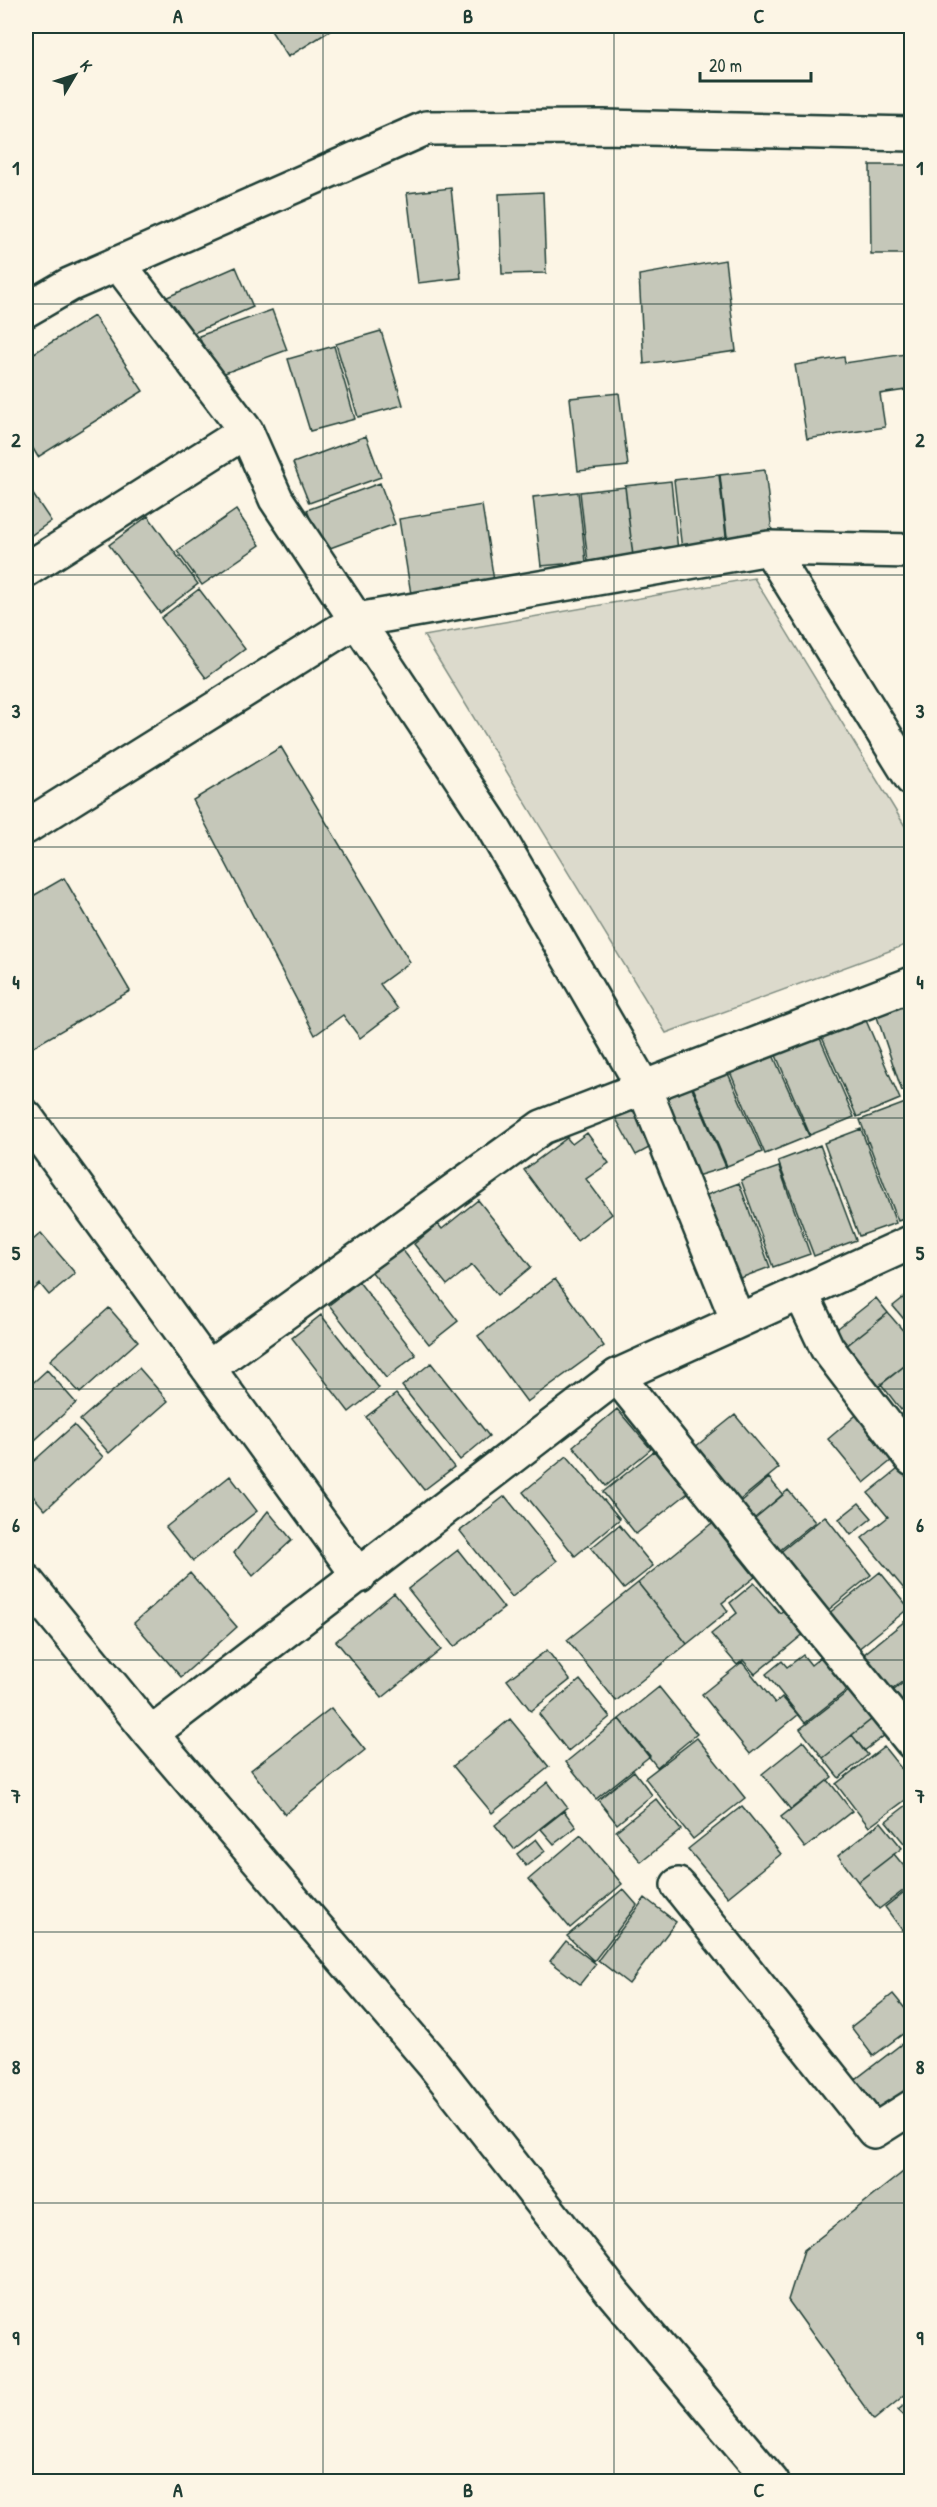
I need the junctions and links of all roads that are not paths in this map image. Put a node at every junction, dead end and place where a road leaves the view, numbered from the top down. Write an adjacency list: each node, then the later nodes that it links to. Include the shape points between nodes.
1 (912, 134): 2 (street, via 603,127 426,128)
2 (118, 263): 3 (street); 4 (street)
3 (26, 310)
4 (246, 431): 7 (street); 8 (street, via 276,499)
5 (769, 548): 6 (street); 8 (street); 9 (street)
6 (912, 551)
7 (26, 570)
8 (357, 620): 11 (street); 13 (street, via 490,822)
9 (902, 746): 10 (street)
10 (912, 780)
11 (26, 827)
12 (912, 984): 13 (street)
13 (644, 1088): 17 (street); 18 (street, via 542,1127)
14 (26, 1117): 18 (street)
15 (912, 1242): 16 (street)
16 (801, 1293): 17 (street); 20 (street, via 827,1348)
17 (738, 1321): 19 (street)
18 (208, 1368): 21 (street)
19 (617, 1376): 21 (street); 24 (street)
20 (912, 1459)
21 (359, 1576): 23 (street)
22 (26, 1581): 23 (street)
23 (151, 1734): 27 (street, via 434,2065 613,2294)
24 (912, 1742)
25 (678, 1885): 26 (street, via 874,2131)
26 (912, 2107)
27 (772, 2481)

